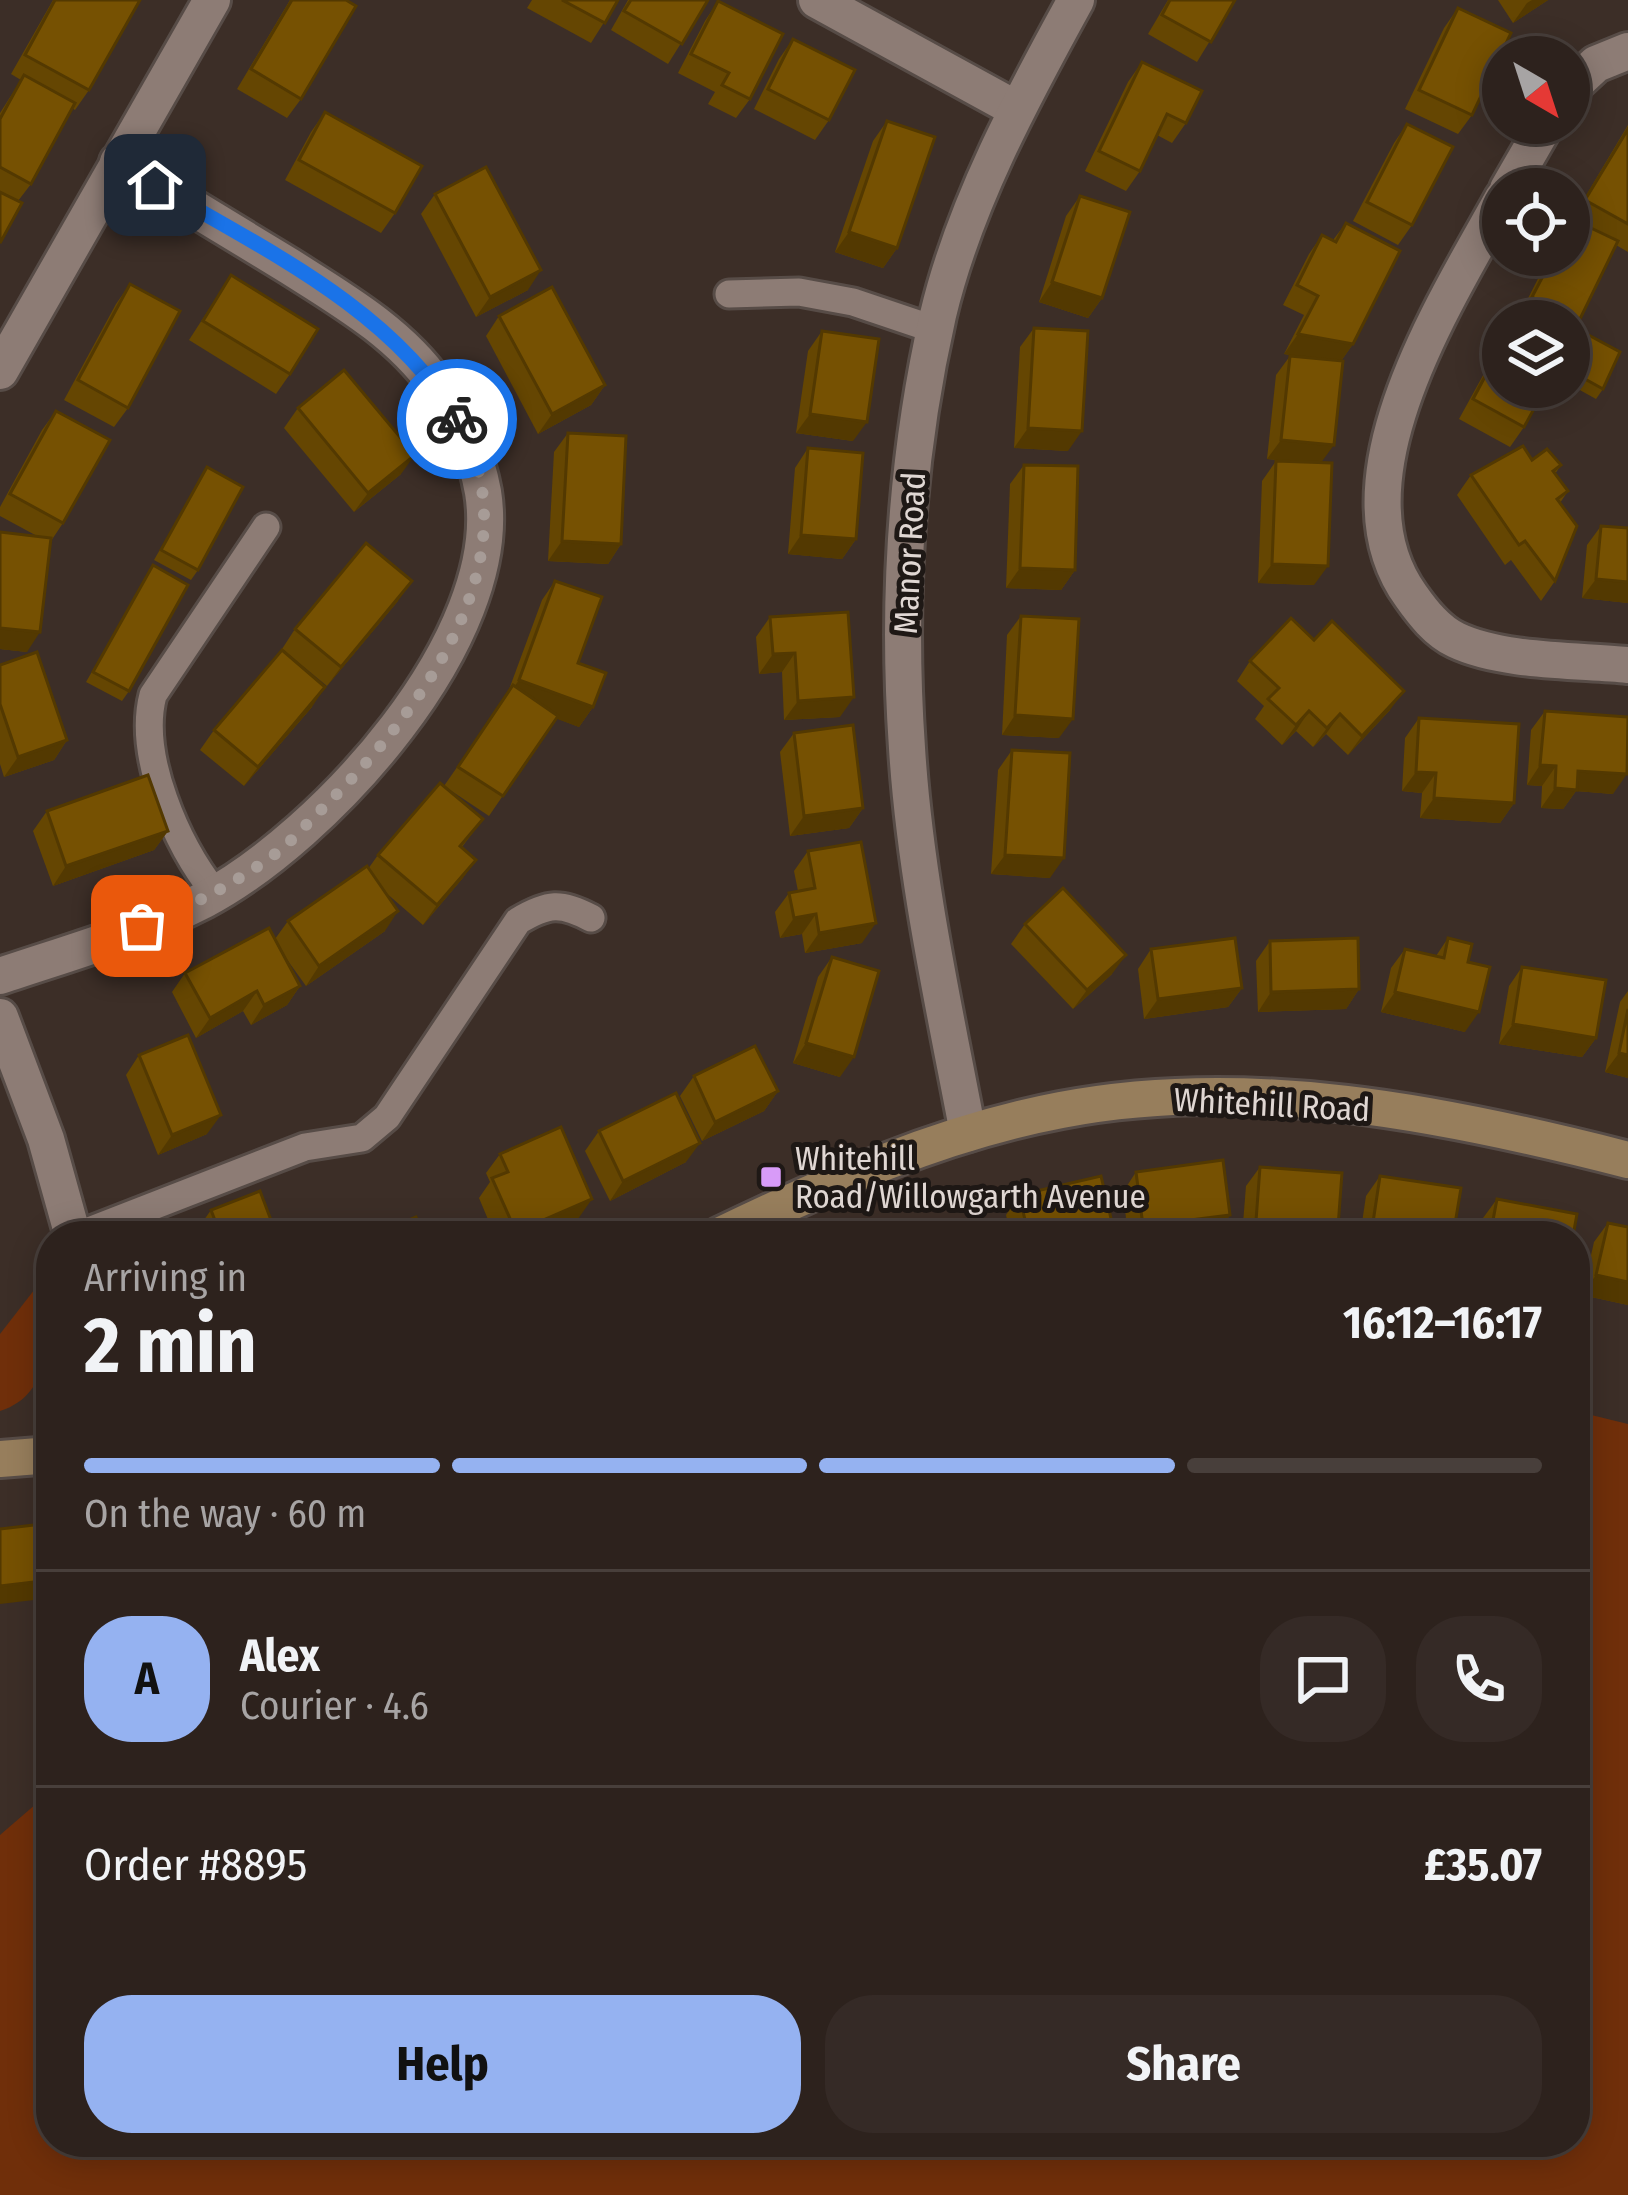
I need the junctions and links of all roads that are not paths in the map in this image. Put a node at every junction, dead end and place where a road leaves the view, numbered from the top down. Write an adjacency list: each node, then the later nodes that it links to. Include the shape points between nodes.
1 (212, 0): 7 (street)
2 (818, 0): 6 (street)
3 (1076, 0): 6 (street, Manor Road)
4 (1628, 51): 5 (street)
5 (1590, 69)
6 (1016, 109): 10 (street, Manor Road)
7 (118, 162): 11 (street); 14 (street, via 391,338 435,382 470,441 483,495 476,575 433,678 340,791 274,855)
8 (1482, 238): 13 (street, via 1405,385 1384,494 1387,539 1407,591 1455,640)
9 (729, 294): 10 (lane, via 799,292)
10 (936, 330): 18 (street, Manor Road, via 912,472 907,750)
11 (0, 370)
12 (266, 527): 14 (lane, via 153,695 147,717 178,834)
13 (1628, 665)
14 (215, 893): 16 (street)
15 (591, 918): 21 (lane, via 545,904 518,921 387,1118 362,1138 305,1147)
16 (0, 976)
17 (0, 1017): 20 (street)
18 (968, 1133): 19 (street, Whitehill Road, via 1061,1110 1234,1095 1417,1114); 22 (street, Whitehill Road)
19 (1628, 1160)
20 (71, 1221)
21 (114, 1221)
22 (752, 1221)
23 (36, 1455): 24 (street)
24 (0, 1459)

